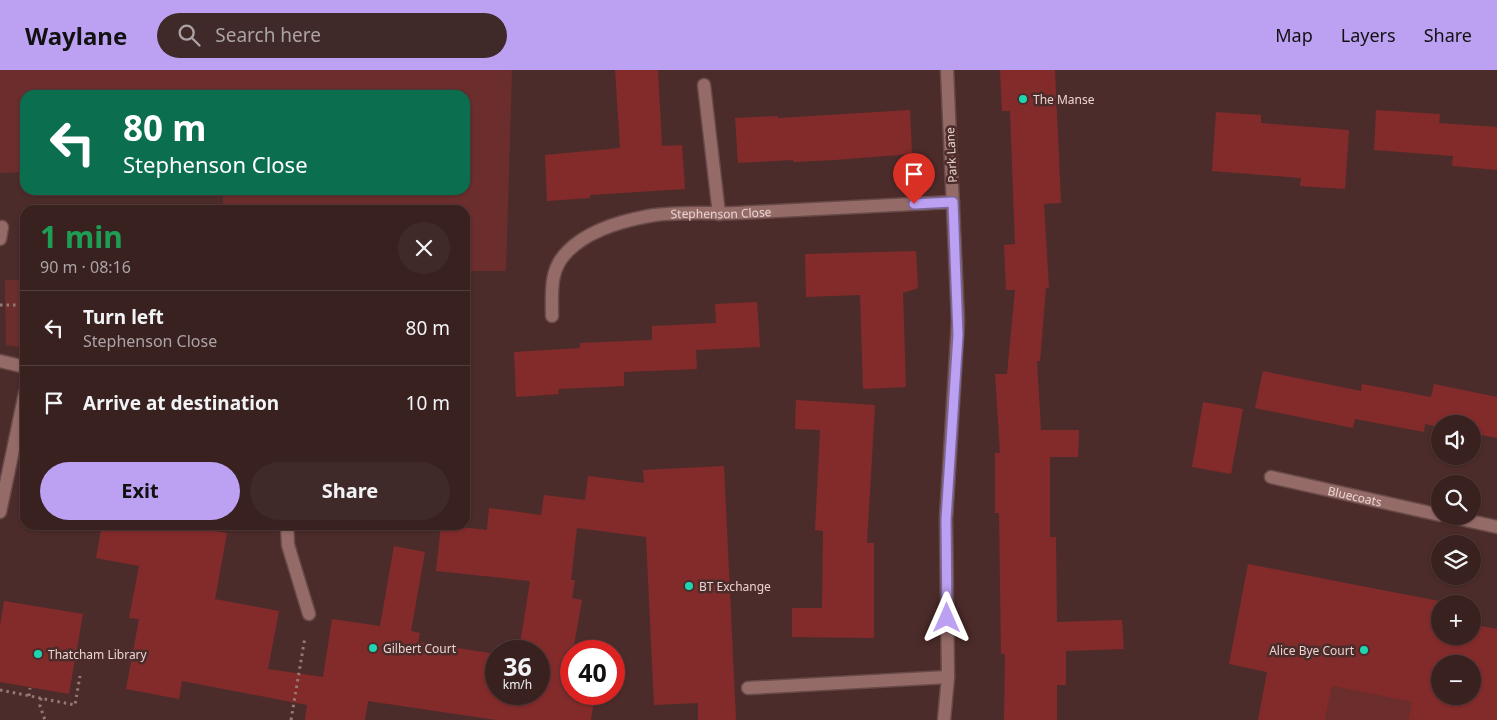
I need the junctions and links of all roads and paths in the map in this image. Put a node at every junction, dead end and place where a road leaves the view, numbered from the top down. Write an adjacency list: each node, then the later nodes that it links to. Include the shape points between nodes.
1 (948, 70): 3 (street, Park Lane)
2 (704, 85): 4 (street)
3 (953, 202): 4 (street, Stephenson Close); 20 (street, Park Lane, via 958,335 946,519)
4 (720, 214): 7 (street, Stephenson Close, via 647,216 584,238 556,266)
5 (0, 305): 6 (path)
6 (20, 305)
7 (552, 316)
8 (0, 361): 9 (street)
9 (20, 366)
10 (20, 415): 12 (street)
11 (1271, 477): 14 (street, Bluecoats)
12 (2, 492): 13 (street)
13 (0, 512)
14 (1431, 513)
15 (1481, 523): 16 (street)
16 (1497, 527)
17 (287, 530): 18 (street, via 288,545)
18 (309, 614): 27 (path)
19 (80, 676): 25 (path, via 75,705)
20 (948, 677): 22 (street); 28 (street, Park Lane)
21 (30, 688): 24 (path)
22 (748, 688)
23 (0, 690): 24 (path)
24 (29, 696): 25 (path)
25 (41, 698): 26 (path, via 40,706)
26 (46, 720)
27 (291, 720)
28 (944, 720)

